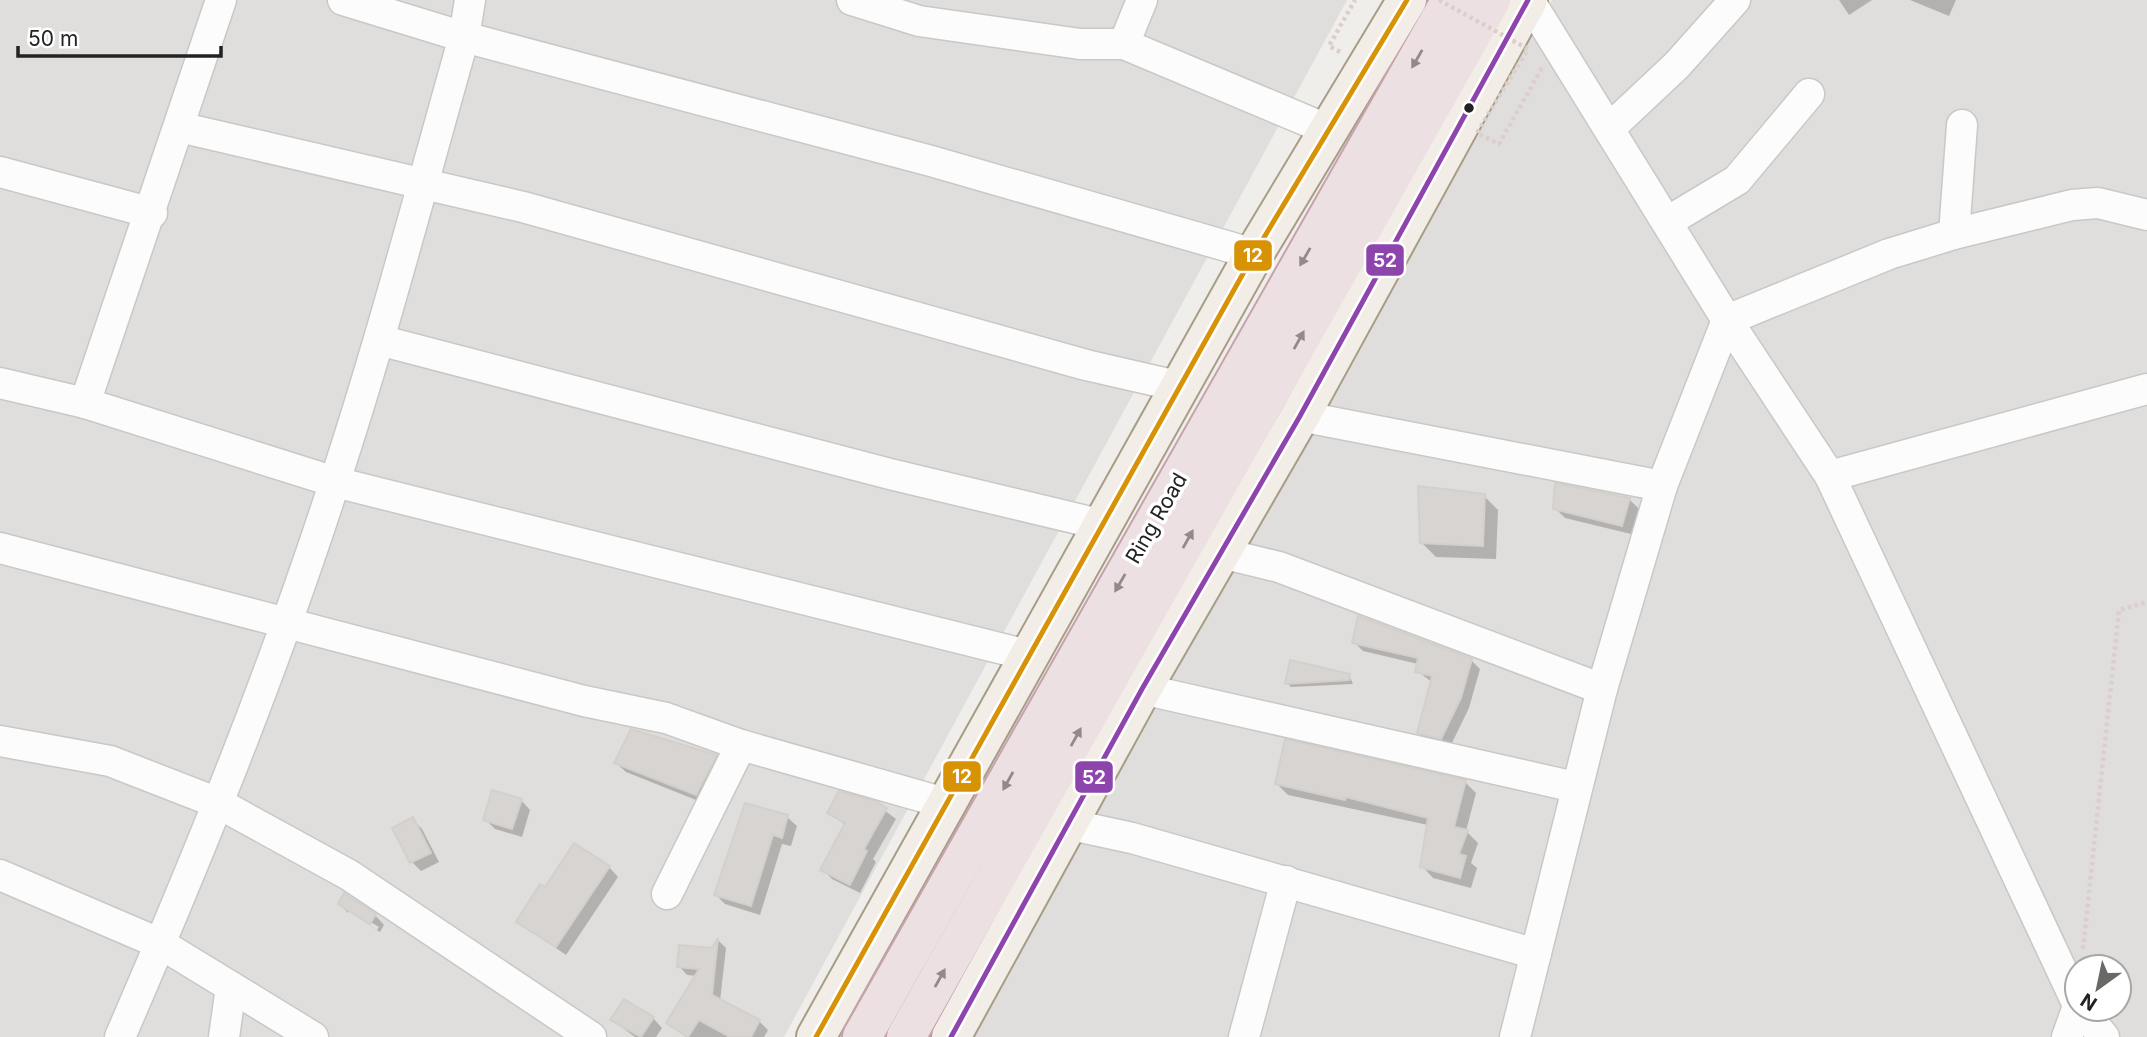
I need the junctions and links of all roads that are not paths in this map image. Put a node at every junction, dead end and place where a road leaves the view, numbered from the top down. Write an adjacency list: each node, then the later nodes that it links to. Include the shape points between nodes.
1 (221, 0): 15 (street)
2 (343, 0): 11 (street)
3 (470, 0): 11 (street)
4 (852, 0): 12 (street, via 919,21 1080,44)
5 (1142, 0): 12 (street)
6 (1407, 0): 17 (main road)
7 (1451, 0): 61 (highway, Ring Road, one-way to 61)
8 (1491, 0): 62 (highway, Ring Road, one-way to 8)
9 (1735, 0): 16 (street, via 1677,65)
10 (1539, 4): 16 (street); 31 (main road)
11 (464, 37): 19 (street); 24 (street, via 931,160)
12 (1124, 44): 17 (street)
13 (1809, 94): 22 (street, via 1737,180)
14 (1962, 125): 23 (street)
15 (179, 127): 19 (street); 20 (street)
16 (1610, 128): 22 (street)
17 (1331, 131): 24 (main road)
18 (0, 172): 20 (street)
19 (424, 181): 26 (street); 28 (street, via 1086,365)
20 (152, 212): 30 (street)
21 (2147, 215): 23 (street, via 2098,203 2071,205)
22 (1667, 222): 25 (street)
23 (1955, 234): 25 (street, via 1889,254)
24 (1254, 254): 28 (main road)
25 (1727, 320): 32 (street); 34 (street)
26 (379, 340): 33 (street); 35 (street)
27 (0, 383): 30 (street)
28 (1182, 387): 35 (main road)
29 (2147, 388): 32 (street)
30 (85, 403): 33 (street)
31 (1300, 416): 34 (street); 37 (main road)
32 (1830, 476): 53 (street)
33 (335, 482): 38 (street); 39 (street)
34 (1662, 486): 41 (street)
35 (1103, 525): 39 (main road)
36 (0, 548): 38 (street)
37 (1222, 553): 40 (main road); 41 (street, via 1279,566)
38 (286, 622): 43 (street, via 584,701 666,718); 45 (street)
39 (1031, 656): 46 (main road)
40 (1142, 689): 44 (street); 47 (main road)
41 (1602, 689): 44 (street)
42 (0, 741): 45 (street, via 110,761)
43 (741, 745): 46 (street); 50 (street)
44 (1576, 787): 52 (street)
45 (218, 803): 51 (street); 59 (street, via 349,875)
46 (948, 804): 60 (main road)
47 (1068, 824): 49 (street); 63 (main road)
48 (0, 875): 51 (street)
49 (1286, 881): 52 (street); 64 (street)
50 (667, 894)
51 (161, 944): 54 (street); 56 (street)
52 (1536, 954): 65 (street)
53 (2063, 973)
54 (231, 987): 57 (street); 58 (street)
55 (2092, 1023): 66 (street)
56 (120, 1037)
57 (224, 1037)
58 (313, 1037)
59 (591, 1037)
60 (816, 1037)
61 (862, 1037)
62 (906, 1037)
63 (951, 1037)
64 (1244, 1037)
65 (1515, 1037)
66 (2104, 1037)

